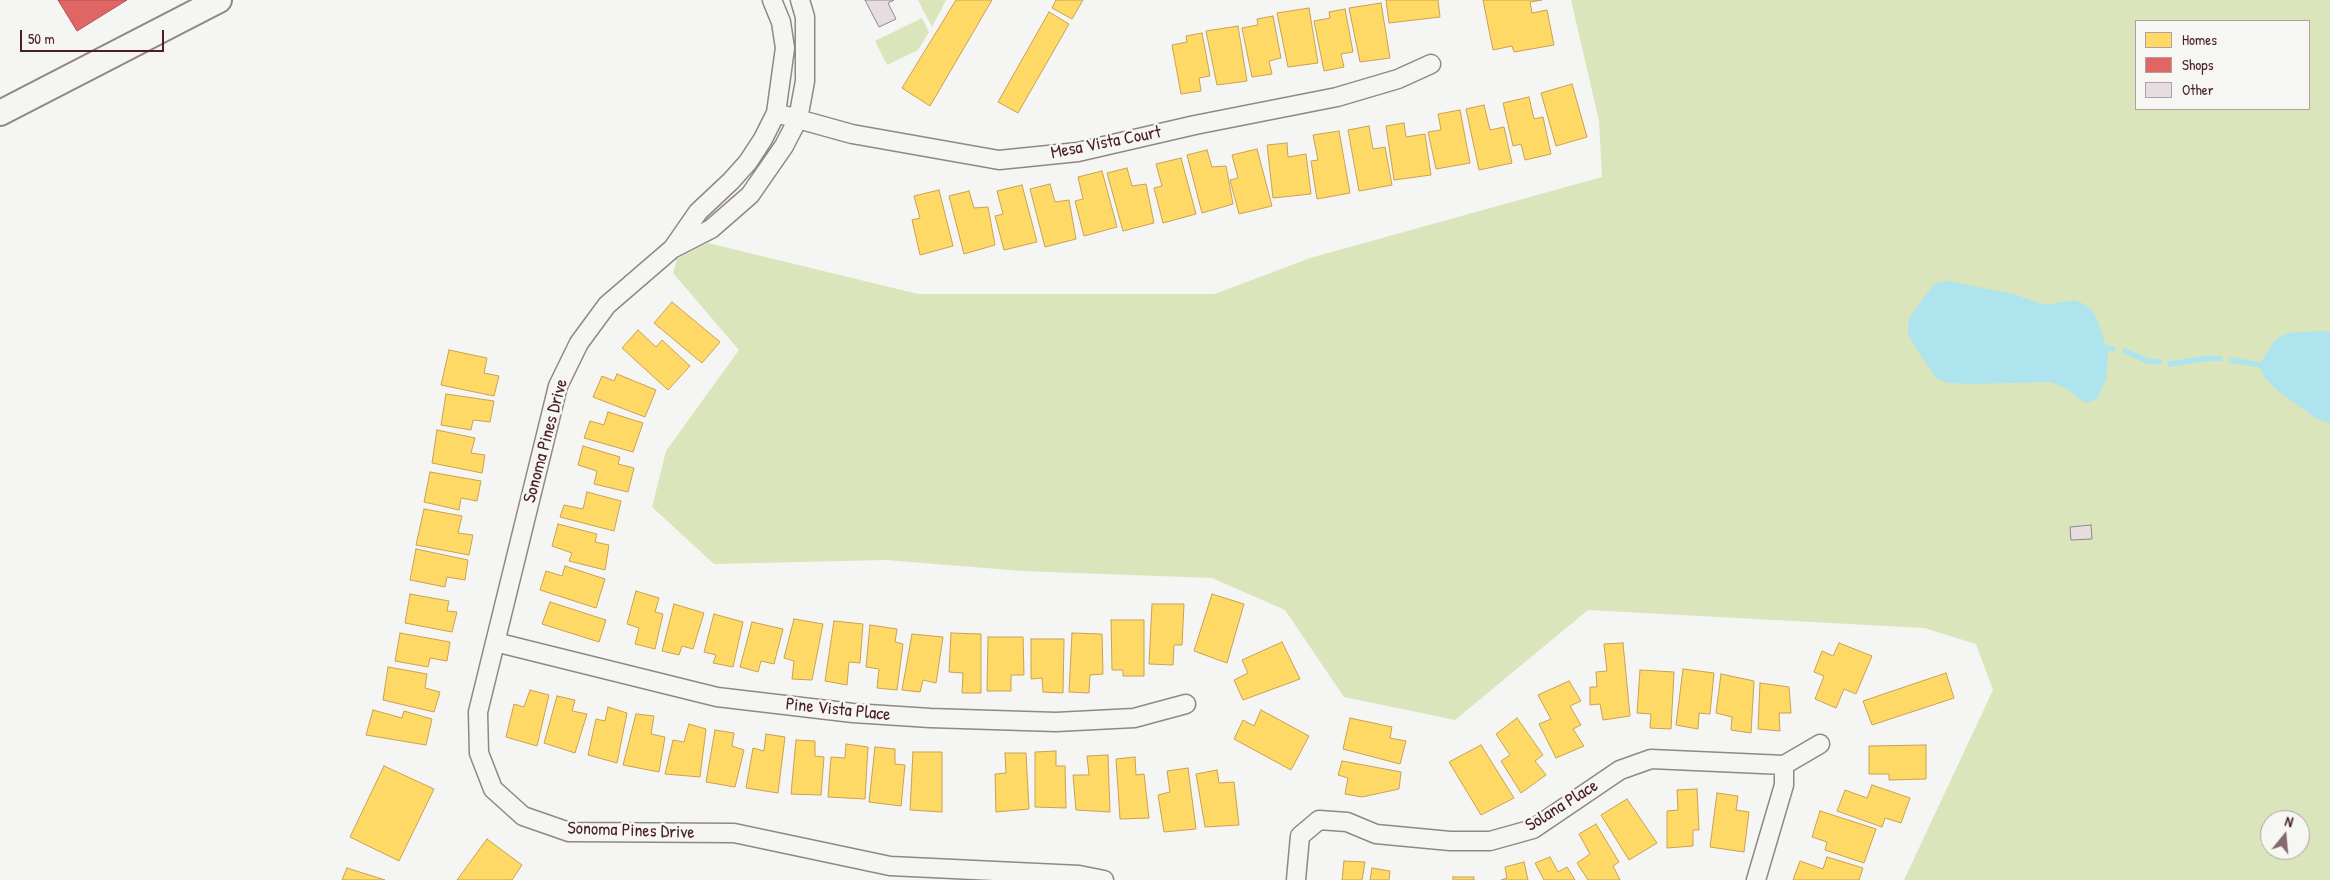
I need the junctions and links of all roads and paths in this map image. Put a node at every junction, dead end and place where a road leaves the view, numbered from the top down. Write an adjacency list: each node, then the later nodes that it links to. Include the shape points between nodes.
1 (219, 0): 5 (street)
2 (772, 0): 6 (street, Sonoma Pines Drive, via 781,22 785,48)
3 (800, 0): 7 (street, Sonoma Pines Drive, via 805,17 805,81)
4 (1431, 64): 7 (street, Mesa Vista Court, via 1398,79 1337,97 1078,152 999,160 852,134)
5 (0, 113)
6 (776, 113): 7 (street, Mesa Vista Court); 8 (street, Sonoma Pines Drive, via 748,162 698,212)
7 (798, 119): 8 (street, Sonoma Pines Drive, via 784,146 750,195 711,229)
8 (672, 250): 9 (street, Sonoma Pines Drive, via 607,305 579,343 558,386)
9 (495, 642): 10 (street, Pine Vista Place, via 717,697 853,713 1056,722 1134,718); 13 (street, Sonoma Pines Drive, via 478,712 479,753 492,789 523,816 569,832 734,833 890,866 1079,875)
10 (1186, 704)
11 (1820, 744): 12 (street)
12 (1784, 765): 14 (street, Solana Place, via 1651,759 1620,770 1533,829 1490,841 1376,834 1347,822 1318,820 1300,836); 15 (street, via 1784,786)
13 (1104, 880)
14 (1296, 880)
15 (1756, 880)

